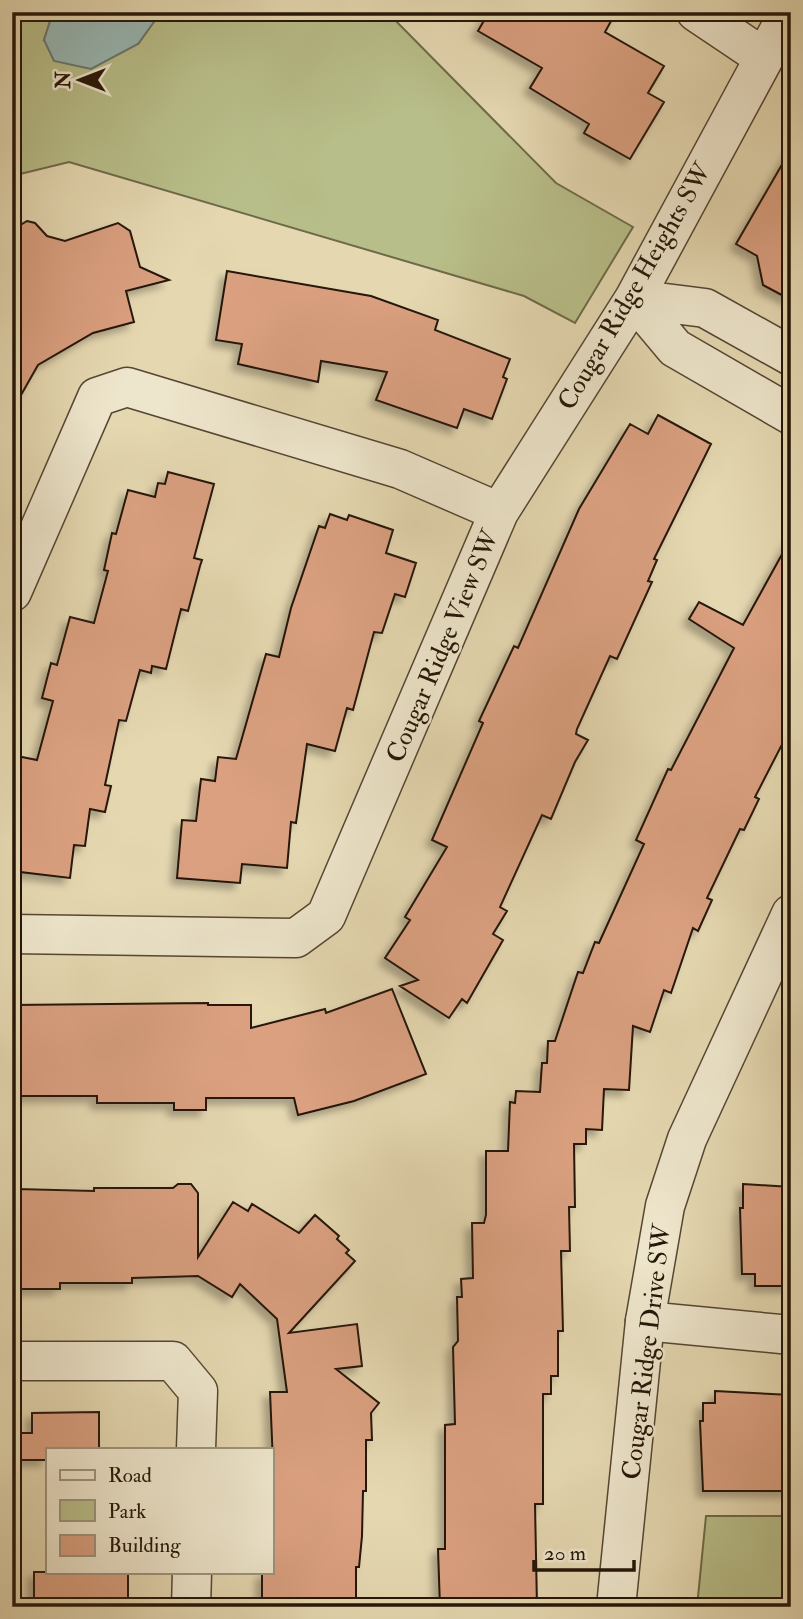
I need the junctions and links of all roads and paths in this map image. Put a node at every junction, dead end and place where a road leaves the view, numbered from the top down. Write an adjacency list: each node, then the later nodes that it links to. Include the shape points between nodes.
1 (696, 12): 3 (street)
2 (789, 12): 3 (street, Cougar Ridge Heights SW)
3 (763, 57): 4 (street, Cougar Ridge Heights SW)
4 (634, 299): 5 (street, via 705,308); 6 (street, via 675,348); 7 (street, Cougar Ridge Heights SW)
5 (791, 356)
6 (791, 415)
7 (499, 512): 8 (street, Cougar Ridge View SW, via 400,469 127,387 97,397); 10 (street, Cougar Ridge View SW, via 326,916 296,938)
8 (12, 593)
9 (791, 914): 11 (street, Cougar Ridge Drive SW, via 687,1139 665,1206)
10 (12, 934)
11 (645, 1321): 12 (street); 17 (street, Cougar Ridge Drive SW)
12 (791, 1335)
13 (12, 1361): 14 (street, via 173,1361 198,1391)
14 (196, 1448)
15 (192, 1574): 16 (street)
16 (191, 1607)
17 (616, 1607)

